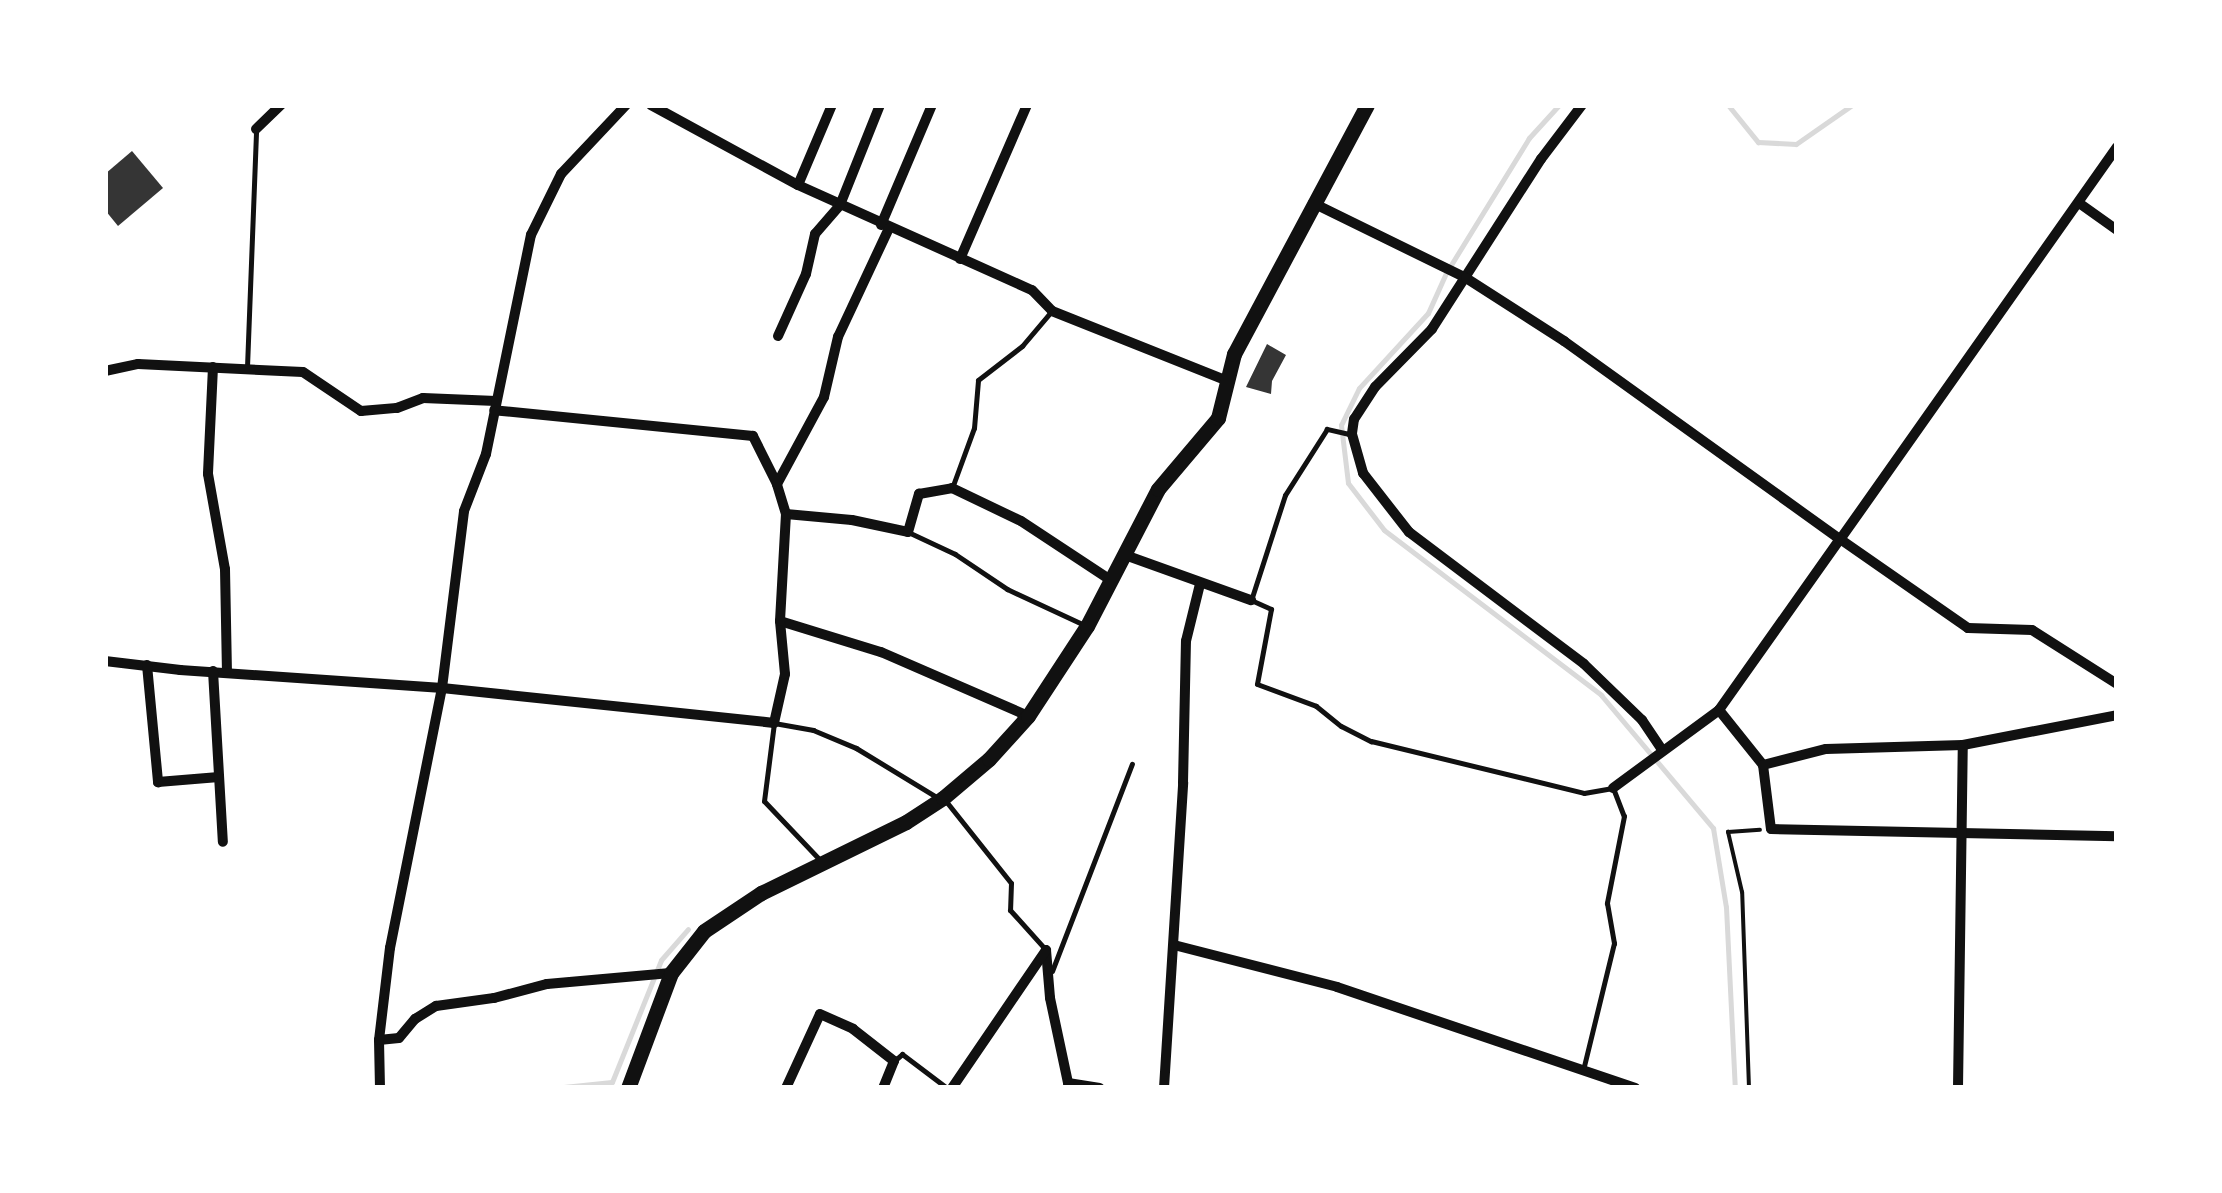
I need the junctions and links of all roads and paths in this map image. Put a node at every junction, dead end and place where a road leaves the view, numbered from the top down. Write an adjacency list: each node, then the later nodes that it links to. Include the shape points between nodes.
1 (281, 105): 10 (street)
2 (626, 105): 26 (street, via 560,174 531,236)
3 (651, 105): 12 (street)
4 (832, 105): 12 (street)
5 (880, 105): 15 (street)
6 (932, 105): 16 (street)
7 (1027, 105): 18 (street)
8 (1366, 105): 13 (main road)
9 (1582, 105): 19 (street)
10 (256, 129): 23 (lane)
11 (2117, 147): 14 (street)
12 (798, 185): 15 (street)
13 (1313, 203): 19 (street); 25 (main road)
14 (2079, 203): 17 (street); 32 (street)
15 (840, 205): 16 (street); 21 (street, via 815,234 806,274)
16 (885, 226): 18 (street); 28 (street, via 838,337 824,397)
17 (2117, 230)
18 (960, 259): 20 (street, via 1032,290)
19 (1466, 278): 27 (street, via 1432,330 1375,387); 32 (street)
20 (1052, 311): 25 (street); 29 (lane, via 1022,346 978,380 974,428)
21 (778, 336)
22 (212, 367): 23 (street); 24 (street, via 138,364); 42 (street, via 208,474 226,568)
23 (247, 367): 26 (street, via 303,372 360,411 423,398)
24 (105, 372)
25 (1225, 380): 33 (main road, via 1218,418 1158,489)
26 (495, 405): 28 (street, via 744,433 753,436); 44 (street, via 464,512)
27 (1352, 434): 36 (lane, via 1327,429 1284,495); 50 (street, via 1363,473 1409,532 1584,664 1642,720)
28 (777, 484): 30 (street)
29 (952, 488): 31 (street, via 919,494); 34 (street, via 1020,521)
30 (786, 514): 31 (street); 37 (street)
31 (908, 532): 38 (lane)
32 (1840, 539): 43 (street, via 1968,628 2032,630); 45 (street)
33 (1125, 555): 34 (main road); 35 (street)
34 (1112, 580): 38 (main road)
35 (1200, 584): 36 (street); 61 (street, via 1186,641)
36 (1251, 600): 54 (lane, via 1271,609 1257,684 1316,706 1371,741 1584,793)
37 (780, 620): 47 (street, via 881,652); 48 (street, via 785,674)
38 (1087, 626): 47 (main road)
39 (105, 660): 40 (street)
40 (147, 666): 41 (street); 53 (street, via 158,782)
41 (213, 671): 42 (street); 53 (street)
42 (227, 672): 44 (street)
43 (2117, 684)
44 (442, 688): 48 (street); 65 (street, via 390,948)
45 (1719, 710): 50 (street); 52 (street)
46 (2117, 715): 49 (street)
47 (1028, 716): 55 (main road)
48 (774, 724): 55 (lane, via 856,748); 60 (lane, via 764,802)
49 (1963, 745): 52 (street, via 1826,749); 57 (street)
50 (1663, 752): 54 (street)
51 (1132, 764): 64 (lane)
52 (1762, 765): 56 (street)
53 (219, 777): 59 (street)
54 (1613, 788): 67 (lane, via 1624,816 1608,903 1614,943)
55 (944, 798): 60 (main road); 62 (lane, via 1011,883 1010,910)
56 (1771, 829): 57 (street); 77 (path, via 1728,832 1742,892)
57 (1961, 834): 58 (street); 78 (street)
58 (2117, 836)
59 (223, 842)
60 (822, 861): 63 (main road, via 716,922)
61 (1174, 945): 67 (street, via 1337,987); 75 (street)
62 (1046, 950): 64 (street); 73 (street)
63 (671, 973): 65 (street, via 547,984 436,1006 399,1038); 70 (main road)
64 (1048, 980): 68 (street)
65 (379, 1040): 69 (street)
66 (894, 1061): 71 (street, via 820,1014); 72 (street); 73 (lane, via 902,1054)
67 (1583, 1070): 76 (street)
68 (1067, 1086): 74 (street)
69 (380, 1088)
70 (628, 1088)
71 (786, 1088)
72 (883, 1088)
73 (949, 1088)
74 (1100, 1088)
75 (1164, 1088)
76 (1634, 1088)
77 (1748, 1088)
78 (1958, 1088)

